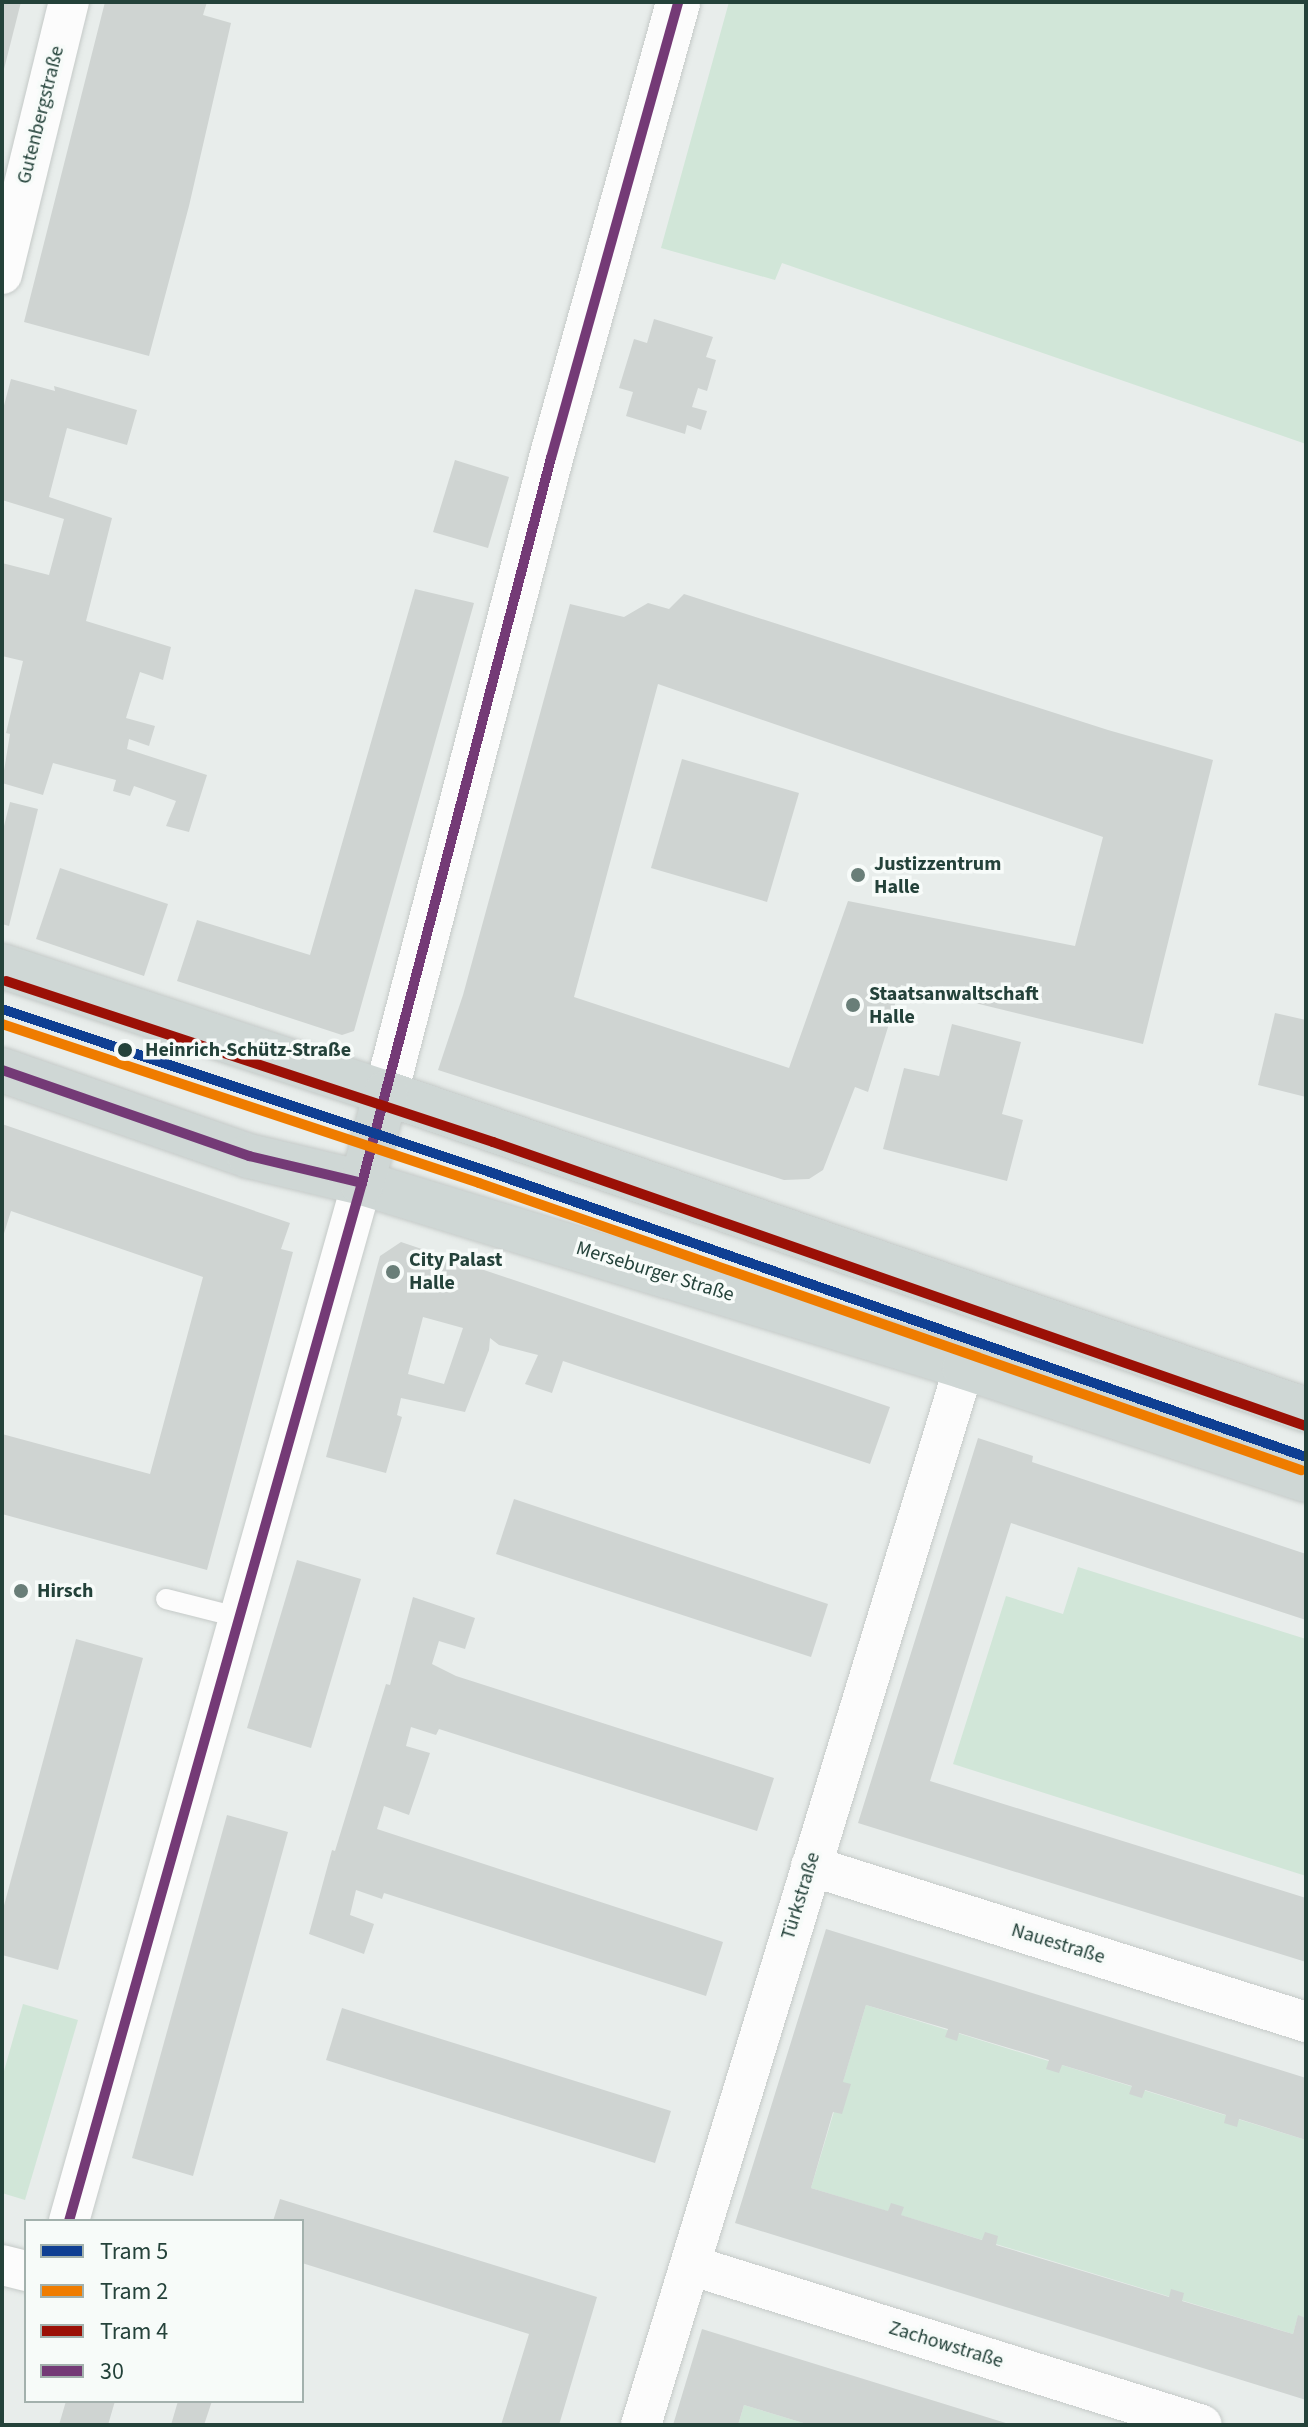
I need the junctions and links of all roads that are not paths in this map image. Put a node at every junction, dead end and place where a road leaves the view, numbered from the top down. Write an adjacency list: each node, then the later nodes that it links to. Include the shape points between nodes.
1 (69, 2): 3 (street, Gutenbergstraße)
2 (678, 2): 6 (street, via 547,473)
3 (2, 274)
4 (2, 966): 6 (main road)
5 (2, 1070): 7 (main road, Merseburger Straße, via 249,1156)
6 (386, 1093): 7 (main road); 9 (main road)
7 (362, 1183): 8 (main road, Merseburger Straße); 12 (street)
8 (964, 1367): 10 (main road, Merseburger Straße); 13 (street, Türkstraße)
9 (1306, 1410)
10 (1306, 1480)
11 (166, 1599): 12 (lane)
12 (237, 1617): 15 (street)
13 (811, 1866): 14 (street, Nauestraße); 17 (street, Türkstraße)
14 (1306, 2022)
15 (70, 2219)
16 (2, 2265): 18 (street)
17 (690, 2265): 19 (street, Türkstraße); 20 (street, Zachowstraße)
18 (24, 2270)
19 (641, 2425)
20 (1202, 2425)

